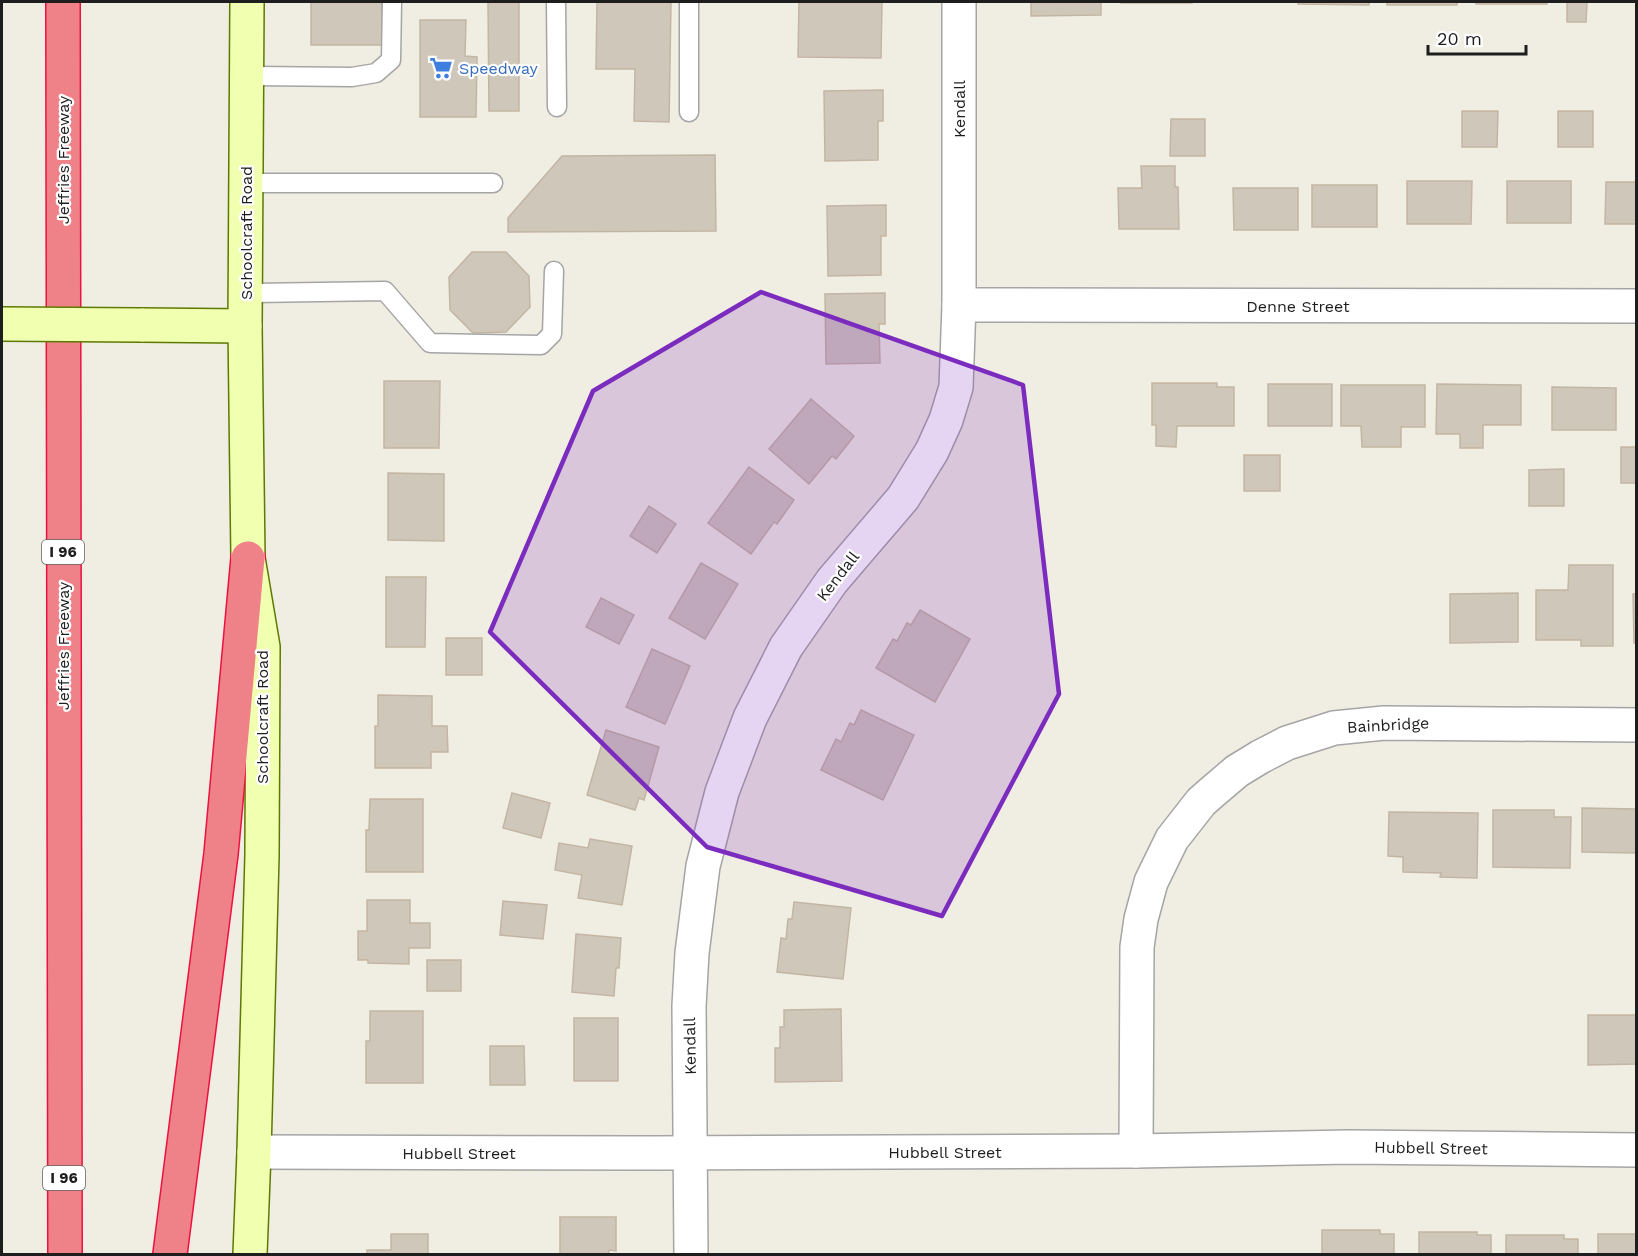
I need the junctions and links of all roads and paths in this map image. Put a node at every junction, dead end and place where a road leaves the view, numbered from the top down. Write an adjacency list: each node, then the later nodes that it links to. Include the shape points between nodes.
1 (63, 2): 24 (highway, Jeffries Freeway / I 96)
2 (247, 2): 7 (main road, Schoolcraft Road)
3 (392, 2): 7 (lane, via 391,60 376,73)
4 (556, 2): 8 (lane)
5 (689, 2): 9 (lane)
6 (959, 2): 14 (street, Kendall)
7 (247, 76): 10 (main road, Schoolcraft Road)
8 (557, 107)
9 (689, 112)
10 (246, 183): 11 (lane); 13 (main road, Schoolcraft Road)
11 (494, 183)
12 (554, 271): 13 (lane, via 552,334 541,345 430,344 386,291)
13 (246, 293): 17 (main road, Schoolcraft Road)
14 (959, 306): 15 (street, Denne Street); 23 (street, Kendall, via 956,387 932,451 903,498 832,581 786,647 750,718 722,792 703,866 692,953)
15 (1636, 306)
16 (2, 324): 17 (main road, bridge)
17 (246, 326): 18 (main road, Schoolcraft Road)
18 (248, 558): 22 (main road, Schoolcraft Road, via 263,647); 25 (highway, via 221,854)
19 (1636, 725): 21 (street, Bainbridge, via 1384,723 1335,728 1287,743 1260,757 1210,794 1172,839 1151,882 1141,919 1137,946)
20 (1636, 1150): 21 (street, Hubbell Street, via 1349,1147)
21 (1136, 1151): 23 (street, Hubbell Street)
22 (254, 1152): 23 (street, Hubbell Street); 26 (main road, Schoolcraft Road)
23 (691, 1153): 27 (street, Kendall)
24 (65, 1254)
25 (170, 1254)
26 (250, 1254)
27 (691, 1254)

